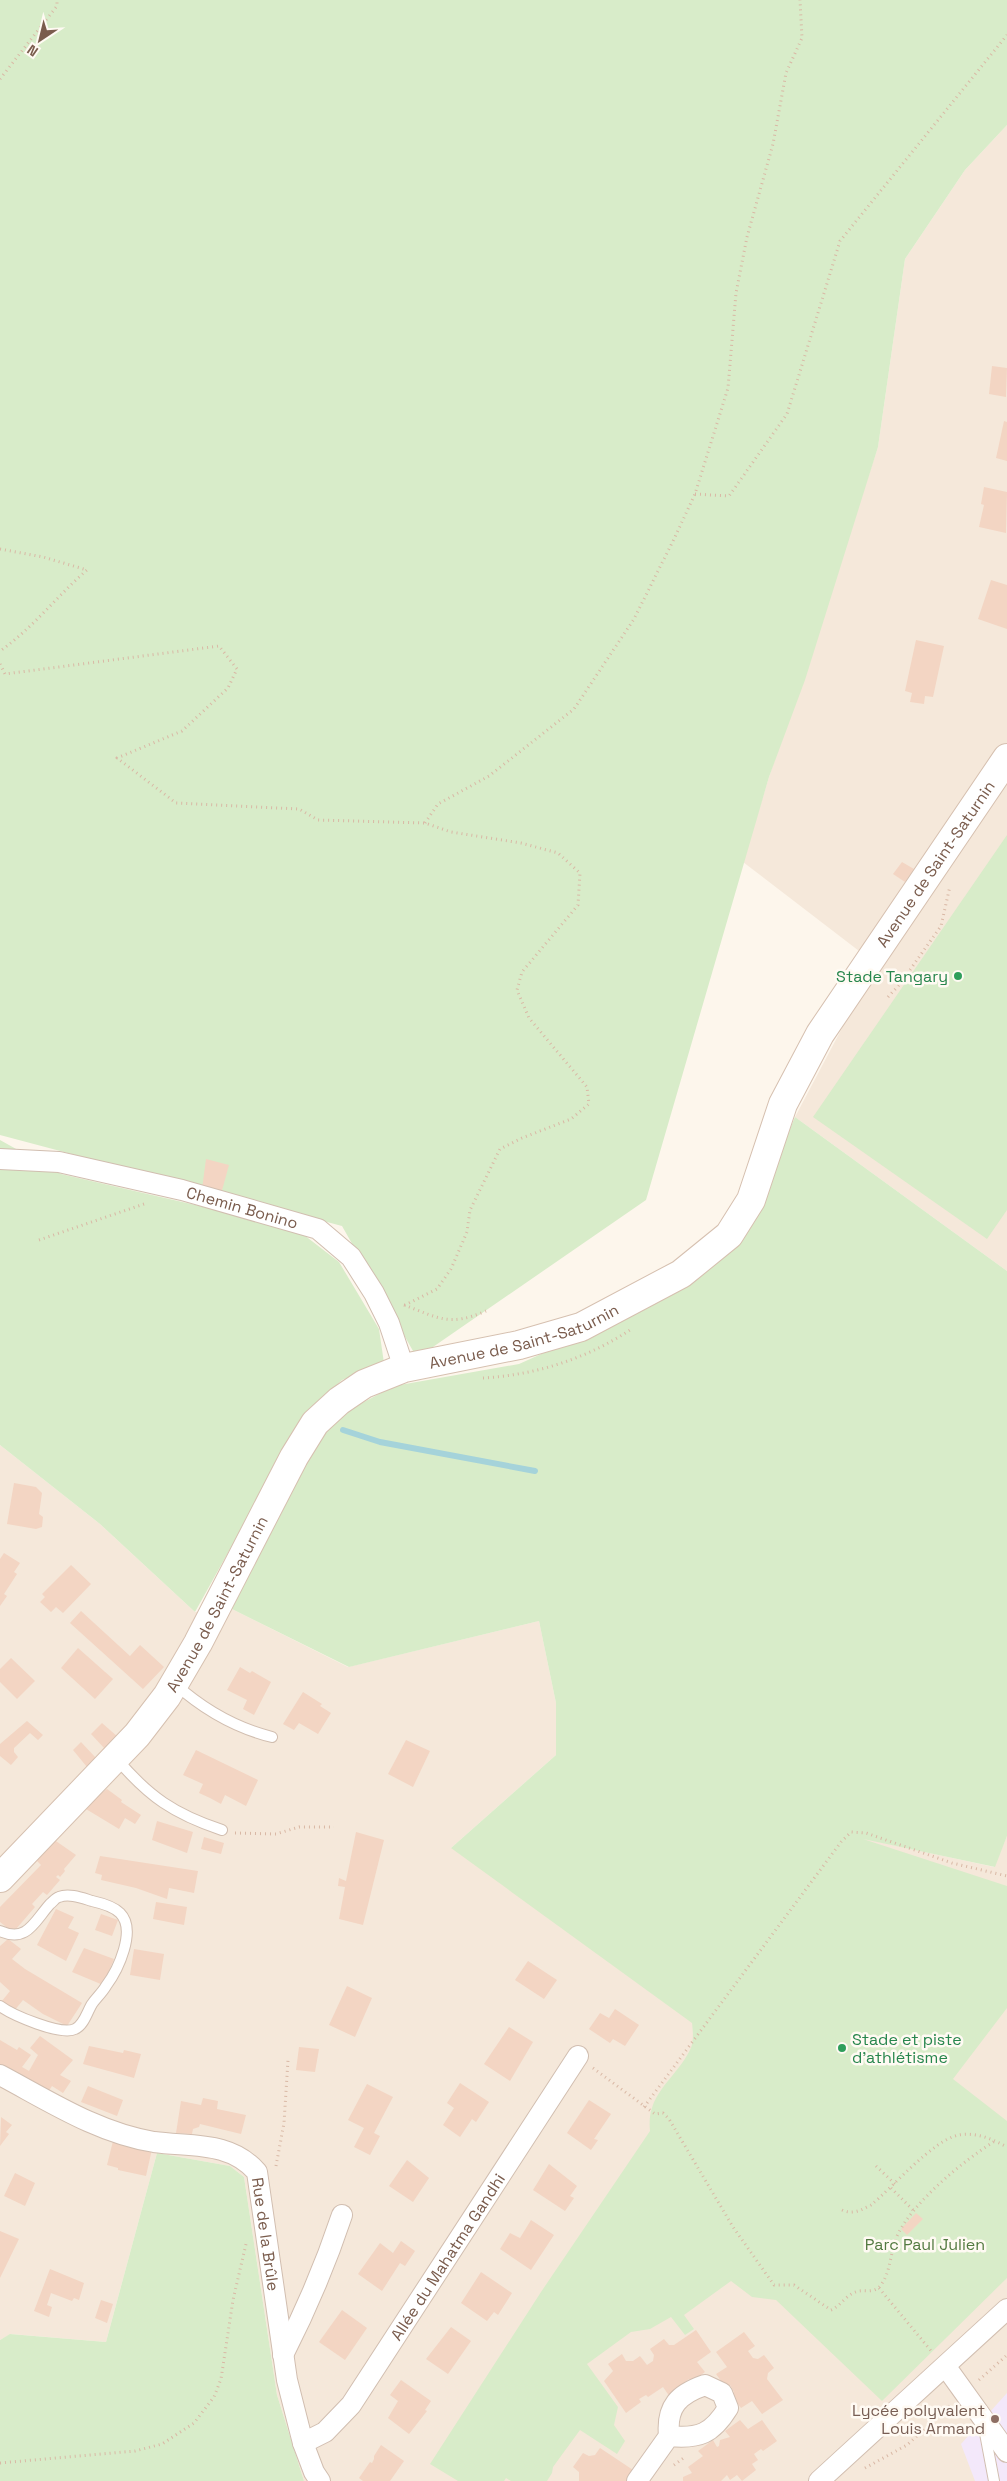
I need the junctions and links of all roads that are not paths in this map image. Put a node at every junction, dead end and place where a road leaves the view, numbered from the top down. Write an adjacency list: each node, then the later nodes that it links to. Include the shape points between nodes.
1 (1007, 758): 3 (main road, Avenue de Saint-Saturnin, via 820,1034 783,1104 751,1200 729,1236 681,1274 581,1327 519,1345)
2 (0, 1159): 3 (street, Chemin Bonino, via 60,1162 182,1190 318,1229 351,1257 374,1293 389,1323)
3 (404, 1368): 4 (main road, Avenue de Saint-Saturnin, via 364,1384 315,1423)
4 (174, 1683): 5 (lane, via 206,1708 235,1724); 6 (main road, Avenue de Saint-Saturnin, via 137,1735)
5 (272, 1737)
6 (115, 1758): 7 (lane, via 144,1790 172,1809); 8 (main road, Avenue de Saint-Saturnin)
7 (222, 1830)
8 (0, 1878)
9 (0, 1931): 10 (lane, via 19,1936 57,1897 69,1895 104,1904 119,1913 126,1922 124,1952 116,1972 75,2029 44,2026)
10 (0, 2006)
11 (578, 2056): 19 (street, Allée du Mahatma Gandhi, via 351,2405 325,2432)
12 (0, 2075): 15 (street, Rue de la Brûle, via 106,2130 152,2141 228,2150 246,2159 257,2172)
13 (342, 2215): 15 (street, via 328,2256)
14 (1007, 2309): 16 (street)
15 (283, 2355): 19 (street, Rue de la Brûle)
16 (946, 2367): 17 (street); 23 (street)
17 (982, 2417): 20 (street); 24 (lane)
18 (669, 2436): 22 (street)
19 (303, 2443): 21 (street, Rue de la Brûle)
20 (1007, 2452)
21 (320, 2481)
22 (638, 2481)
23 (819, 2481)
24 (994, 2481)

